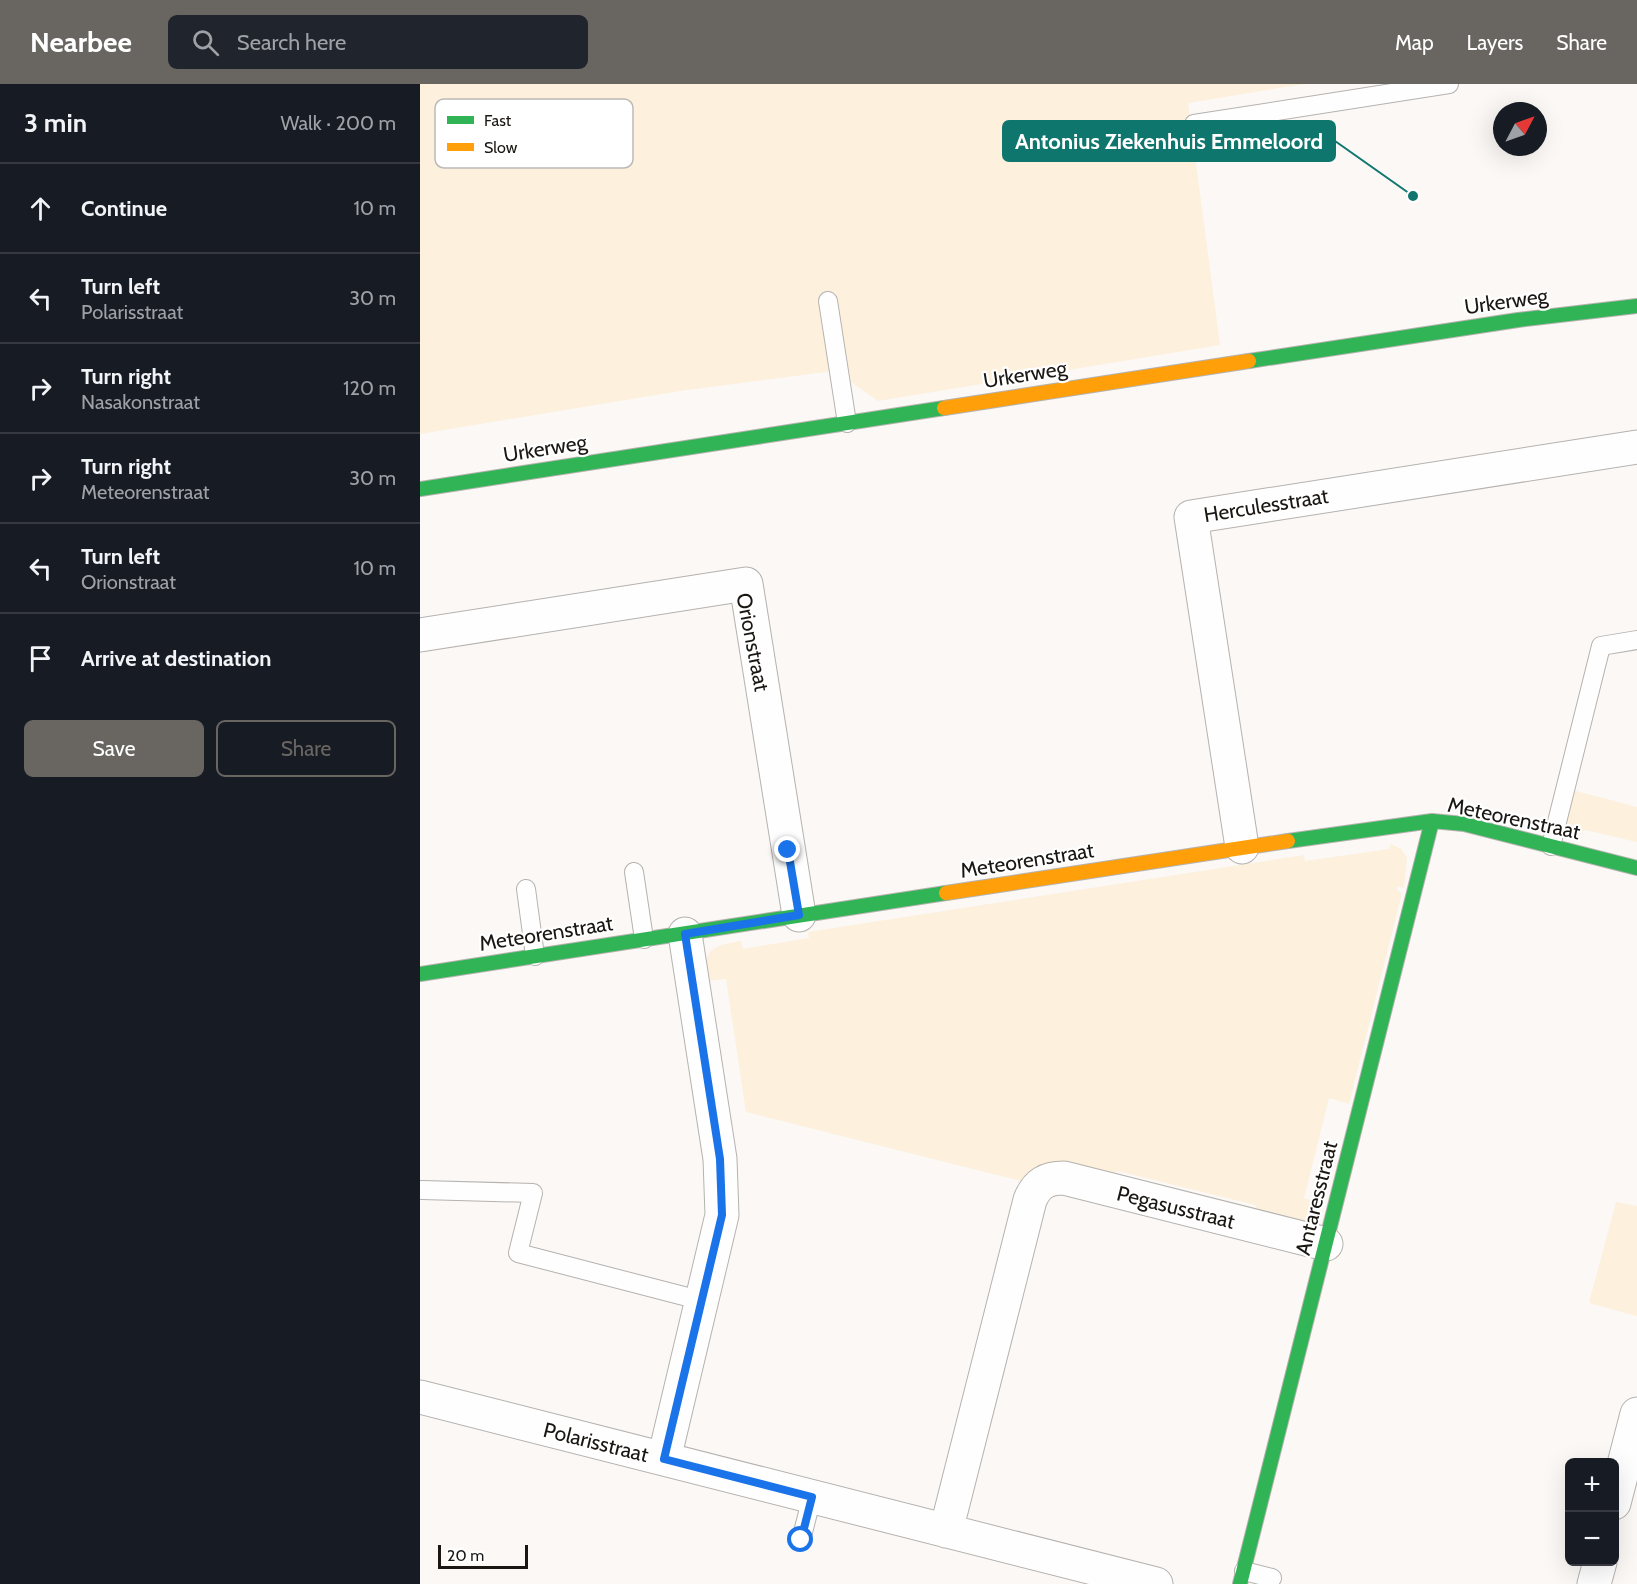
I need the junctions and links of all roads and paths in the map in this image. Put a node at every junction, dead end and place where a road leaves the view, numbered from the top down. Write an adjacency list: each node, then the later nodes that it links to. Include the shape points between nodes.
1 (1449, 84): 2 (lane)
2 (1380, 89): 3 (lane)
3 (1194, 124)
4 (828, 302): 6 (lane)
5 (1637, 306): 6 (street, Urkerweg, via 1518,320)
6 (847, 423): 8 (street, Urkerweg)
7 (1637, 447): 13 (street, Herculesstraat, via 1191,517)
8 (420, 489)
9 (420, 635): 17 (street, Orionstraat, via 746,584)
10 (1637, 640): 12 (lane, via 1601,646)
11 (1432, 821): 12 (street, Meteorenstraat, via 1464,824); 13 (street, Meteorenstraat); 23 (street, Antaresstraat)
12 (1551, 846): 15 (street, Meteorenstraat)
13 (1242, 847): 17 (street, Meteorenstraat)
14 (634, 868): 19 (lane)
15 (1637, 868)
16 (526, 889): 20 (lane)
17 (799, 915): 18 (street, Meteorenstraat)
18 (685, 934): 19 (street, Meteorenstraat); 24 (street, via 722,1186 722,1215)
19 (644, 939): 20 (street, Meteorenstraat)
20 (536, 956): 21 (street, Meteorenstraat)
21 (420, 974)
22 (422, 1190): 24 (lane, via 533,1192 518,1253)
23 (1326, 1244): 30 (street, Pegasusstraat, via 1064,1178 1046,1180 1032,1194); 34 (street, Antaresstraat)
24 (703, 1300): 27 (street)
25 (420, 1397): 27 (street, Polarisstraat)
26 (1637, 1414): 28 (street)
27 (664, 1459): 29 (street, Polarisstraat)
28 (1619, 1484)
29 (812, 1497): 30 (street, Polarisstraat); 31 (lane)
30 (946, 1531): 33 (street, Polarisstraat)
31 (801, 1540)
32 (1599, 1566): 37 (street)
33 (1108, 1578): 36 (street, Polarisstraat)
34 (1242, 1578): 35 (lane)
35 (1272, 1578)
36 (1156, 1584)
37 (1594, 1584)

